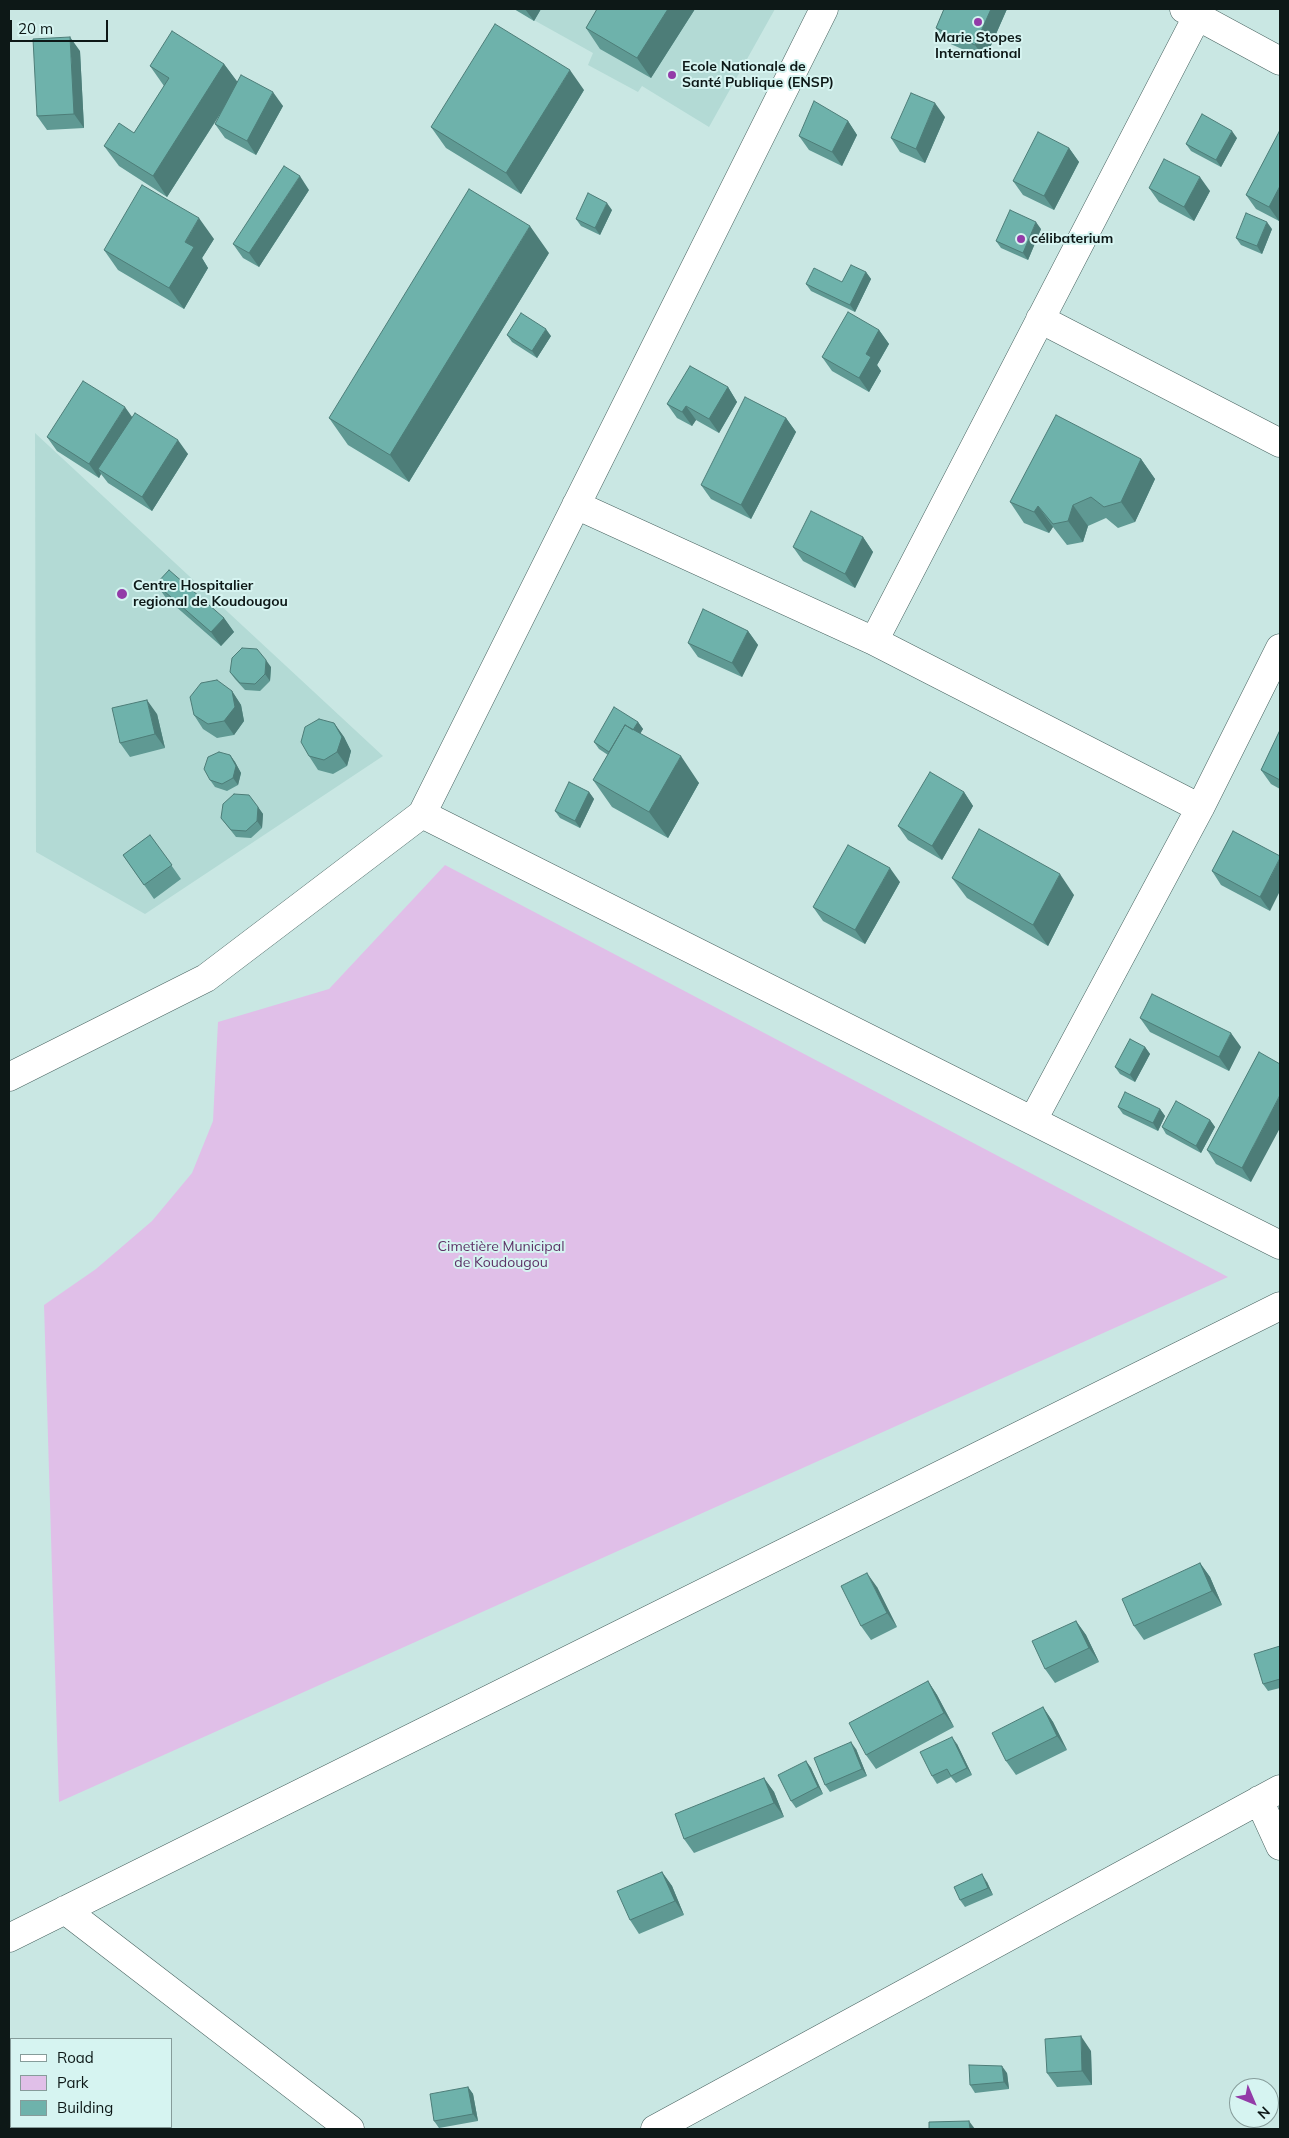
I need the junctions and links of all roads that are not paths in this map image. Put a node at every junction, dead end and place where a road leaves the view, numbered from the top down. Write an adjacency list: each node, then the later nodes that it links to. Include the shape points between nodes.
1 (824, 9): 6 (street)
2 (1194, 11): 3 (street); 4 (street)
3 (1280, 61)
4 (1040, 319): 5 (street); 7 (street)
5 (1280, 443)
6 (576, 505): 7 (street); 10 (street)
7 (874, 641): 9 (street)
8 (1280, 648): 9 (street)
9 (1200, 808): 12 (street)
10 (422, 814): 11 (street, via 206,978); 12 (street)
11 (9, 1077)
12 (1033, 1120): 13 (street)
13 (1280, 1245)
14 (1280, 1306): 17 (street)
15 (1270, 1795): 16 (street); 20 (street)
16 (1280, 1846)
17 (65, 1910): 18 (street); 19 (street)
18 (9, 1938)
19 (350, 2129)
20 (655, 2129)

